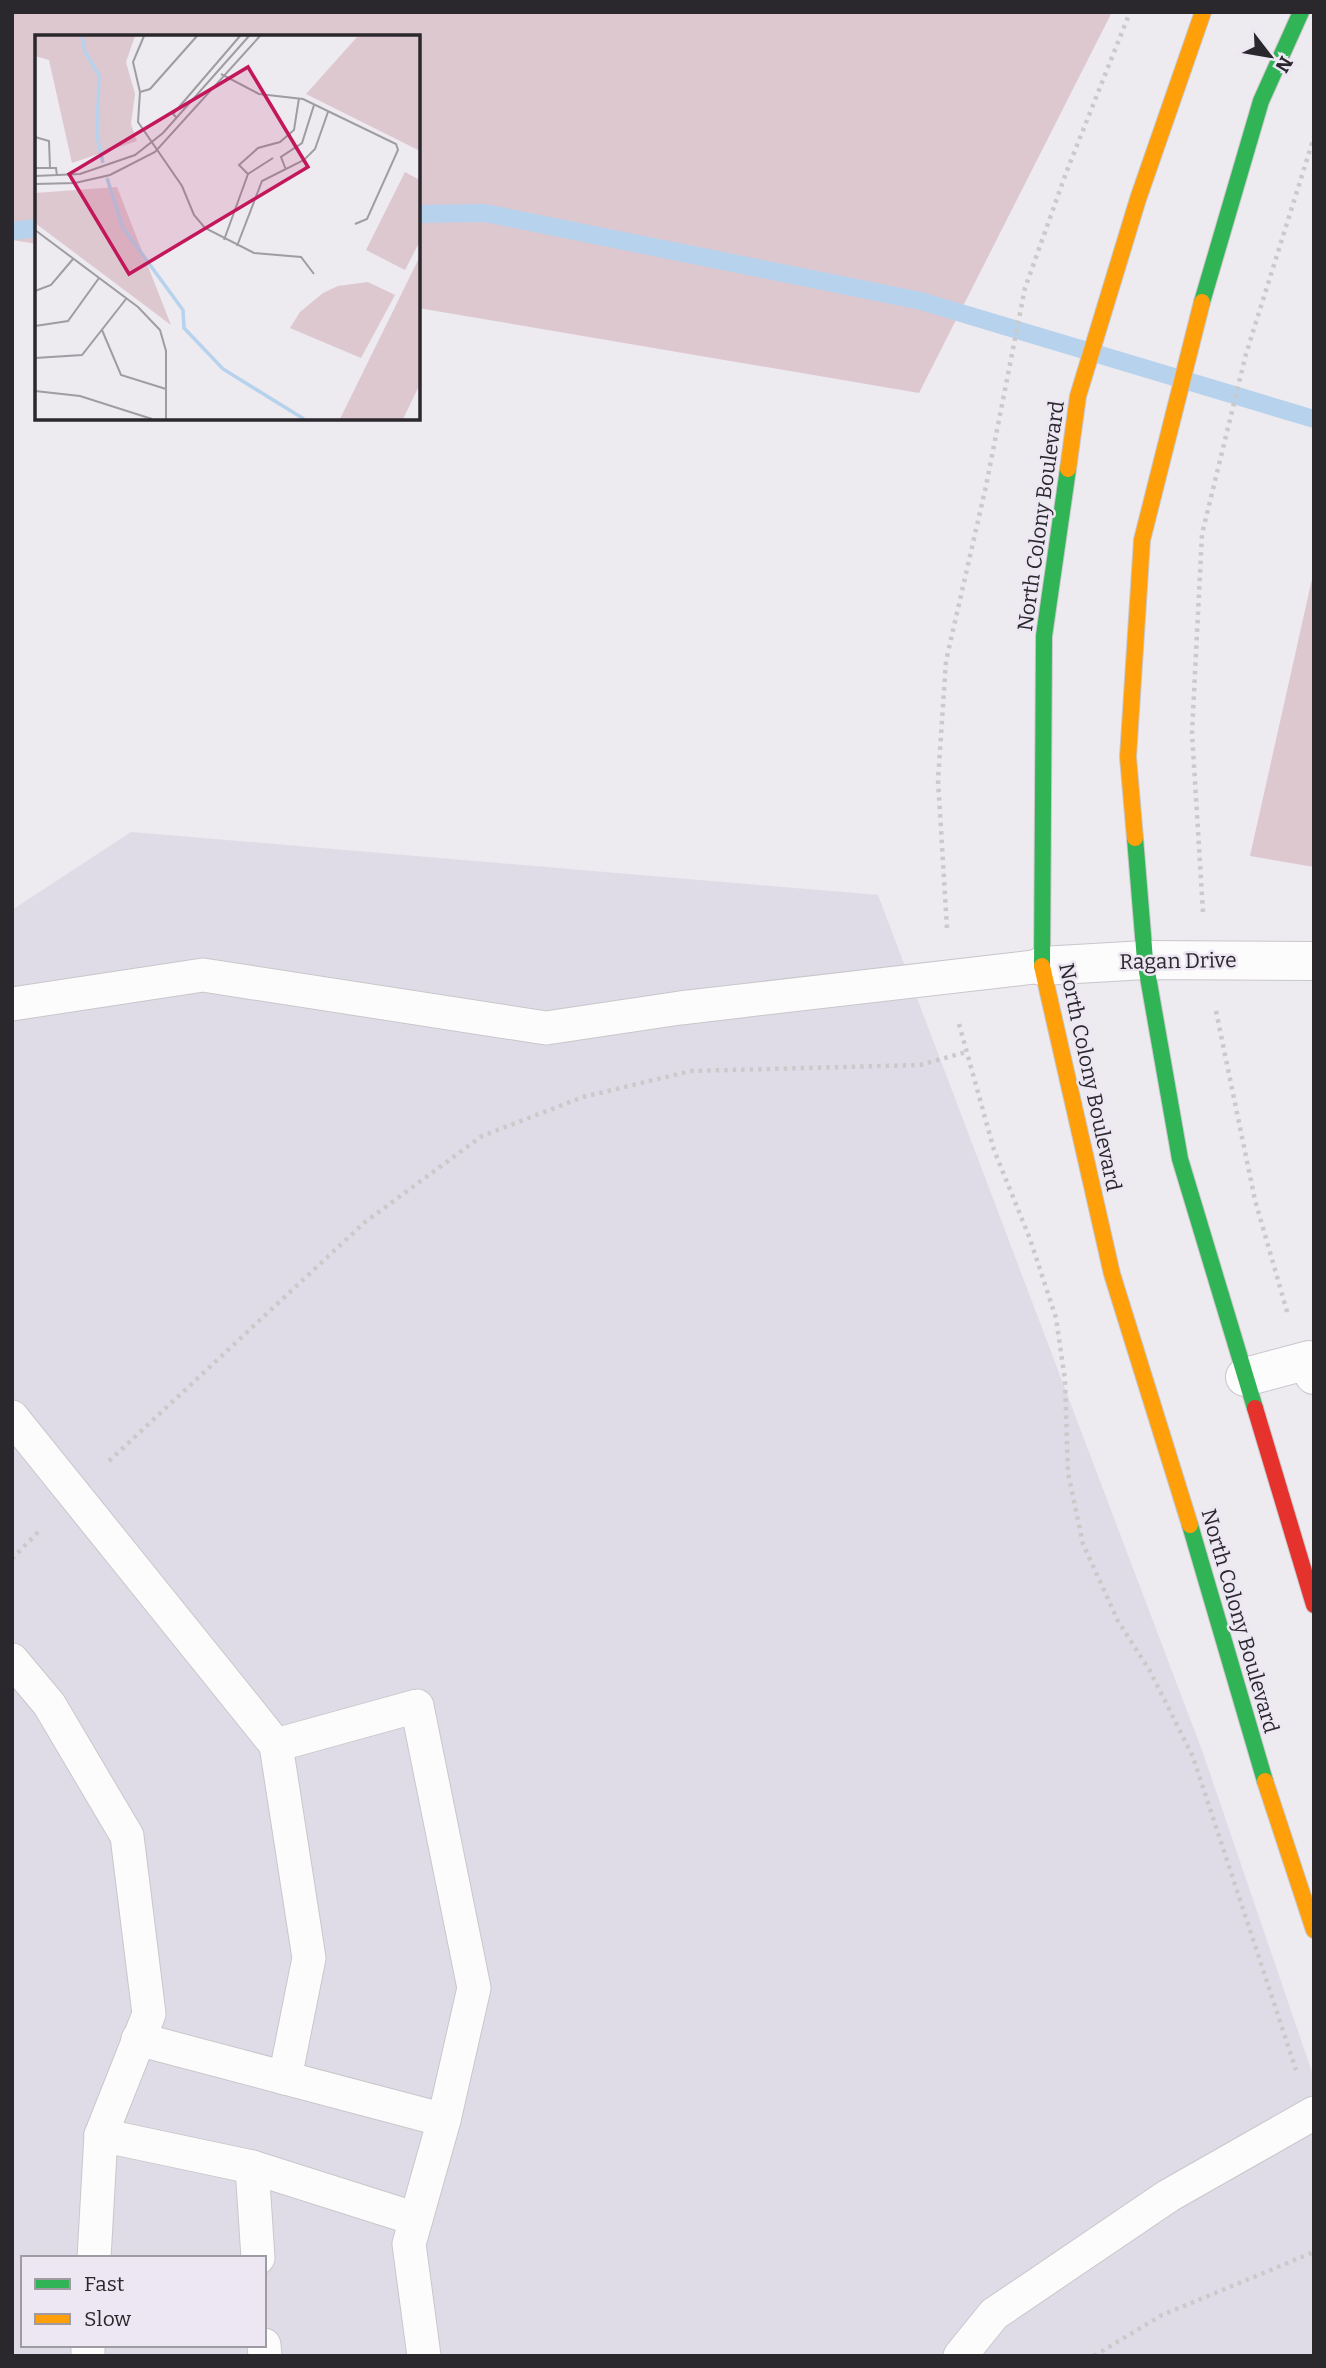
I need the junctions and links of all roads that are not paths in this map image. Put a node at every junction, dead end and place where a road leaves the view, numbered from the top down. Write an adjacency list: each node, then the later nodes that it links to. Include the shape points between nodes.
1 (1203, 12): 5 (main road, North Colony Boulevard, via 1138,199 1078,396 1044,636)
2 (1301, 12): 3 (main road, via 1261,101 1195,326 1142,540 1128,757)
3 (1145, 960): 4 (street, Ragan Drive); 5 (street, Ragan Drive); 8 (main road, via 1180,1159)
4 (1314, 961)
5 (1042, 966): 6 (lane, via 547,1028 203,975); 13 (main road, North Colony Boulevard, via 1112,1274)
6 (12, 1004)
7 (1311, 1368): 8 (street)
8 (1245, 1377): 10 (main road)
9 (12, 1418): 12 (lane)
10 (1314, 1605)
11 (12, 1660): 14 (lane, via 49,1704 127,1836 149,2014)
12 (276, 1745): 15 (lane, via 309,1958); 17 (lane, via 418,1706 474,1988)
13 (1314, 1930)
14 (138, 2039): 15 (lane); 18 (lane)
15 (285, 2078): 17 (lane)
16 (1314, 2113): 24 (lane, via 1168,2196 994,2314)
17 (444, 2120): 20 (lane)
18 (101, 2135): 19 (lane); 21 (lane)
19 (253, 2167): 20 (lane); 22 (lane)
20 (416, 2219): 23 (lane, via 409,2244)
21 (94, 2256)
22 (258, 2256)
23 (424, 2356)
24 (960, 2356)

